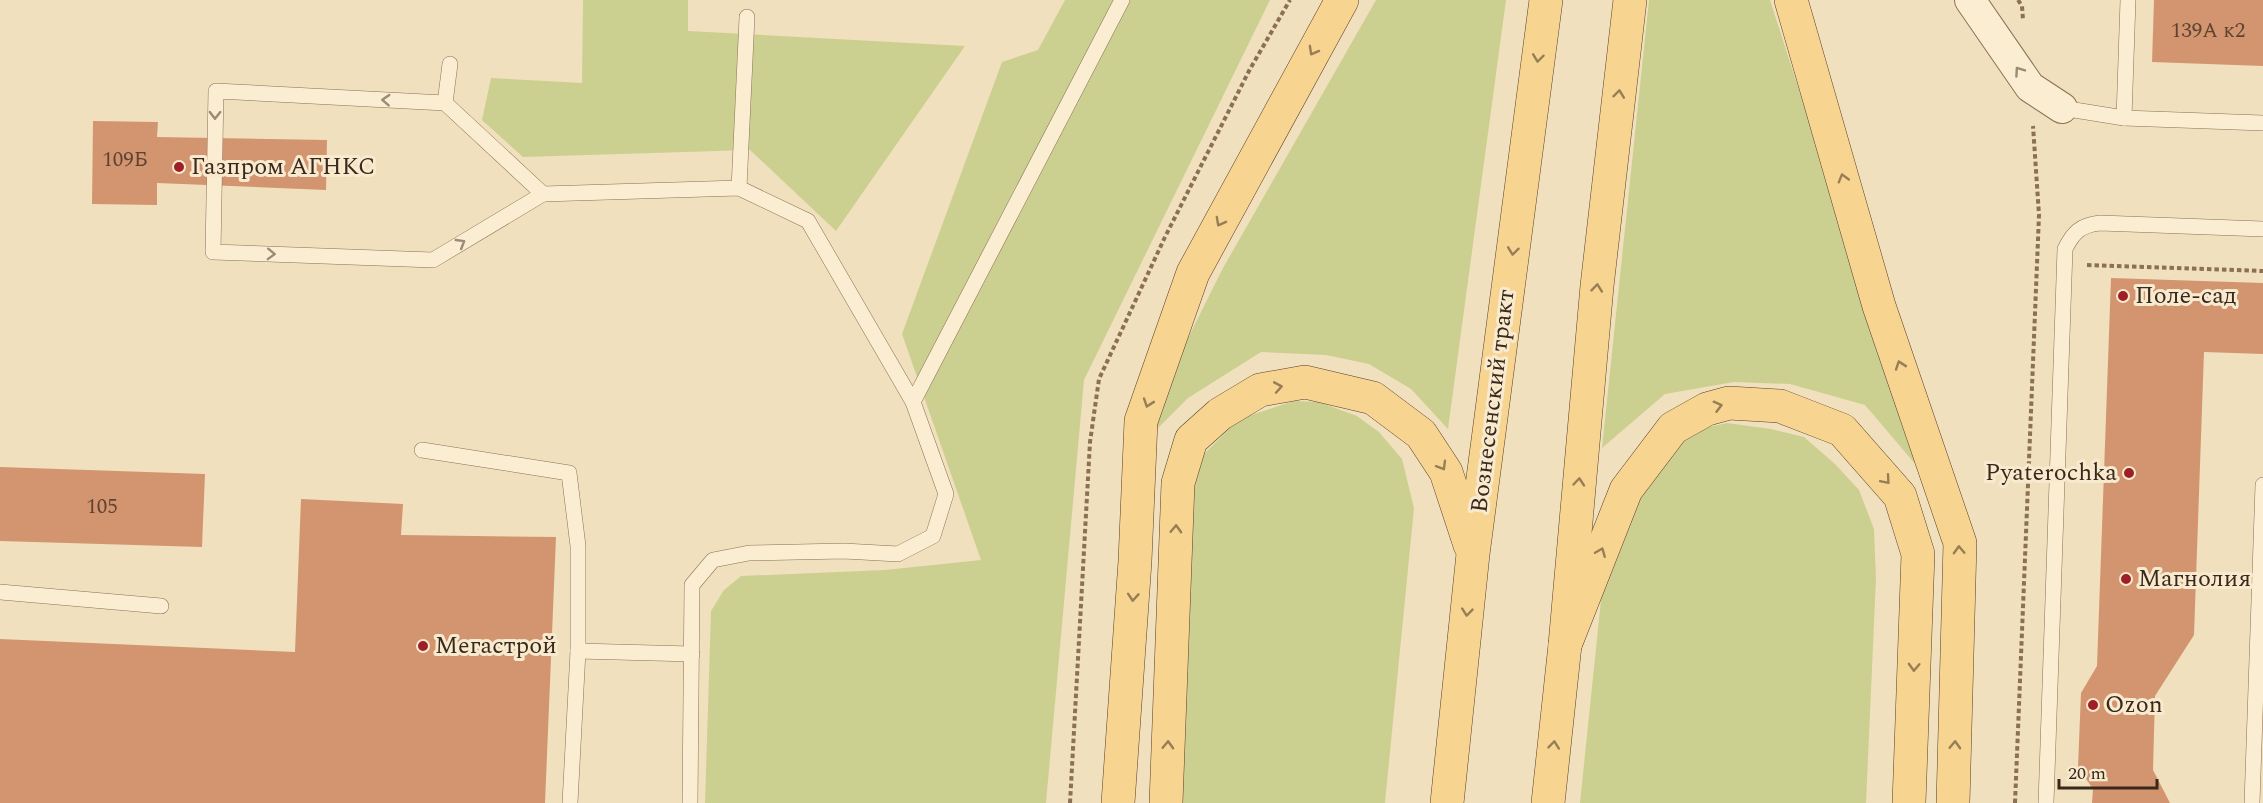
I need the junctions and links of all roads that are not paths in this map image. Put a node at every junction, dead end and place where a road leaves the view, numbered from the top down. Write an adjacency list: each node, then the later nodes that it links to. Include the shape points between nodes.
1 (1122, 0): 17 (lane)
2 (1342, 0): 28 (main road, one-way to 28, via 1193,273 1141,421)
3 (1546, 0): 20 (main road, Вознесенский тракт, one-way to 20)
4 (1630, 0): 23 (main road, one-way to 4, via 1597,286)
5 (1791, 0): 33 (main road, one-way to 5, via 1960,543 1880,306)
6 (1970, 0): 11 (street, one-way to 6, via 2030,87)
7 (2128, 0): 12 (lane)
8 (747, 17): 14 (lane)
9 (450, 64): 10 (lane)
10 (445, 103): 15 (lane); 15 (lane, one-way to 15, via 216,91 213,252 433,260)
11 (2062, 108): 12 (lane)
12 (2124, 118): 13 (lane)
13 (2263, 123)
14 (739, 188): 15 (lane); 17 (lane, via 808,220)
15 (543, 194)
16 (2263, 229): 34 (lane, via 2089,224 2073,234 2065,249)
17 (913, 402): 25 (lane, via 946,494 933,536 898,554 749,553 713,560 692,585)
18 (422, 450): 24 (lane, via 569,473 578,546)
19 (2263, 485): 35 (lane)
20 (1473, 554): 29 (main road, one-way to 20, via 1178,483 1191,440 1220,414 1260,390 1305,382 1373,398 1421,434 1446,472); 30 (main road, Вознесенский тракт, one-way to 30)
21 (0, 592): 22 (lane)
22 (161, 606)
23 (1565, 645): 31 (main road, one-way to 23); 32 (main road, one-way to 32, via 1626,490 1673,428 1707,409 1729,403 1780,406 1842,430 1900,496 1918,554)
24 (578, 651): 25 (lane); 26 (lane)
25 (692, 654): 27 (lane)
26 (570, 803)
27 (690, 803)
28 (1118, 803)
29 (1166, 803)
30 (1447, 803)
31 (1548, 803)
32 (1909, 803)
33 (1953, 803)
34 (2046, 803)
35 (2252, 803)

